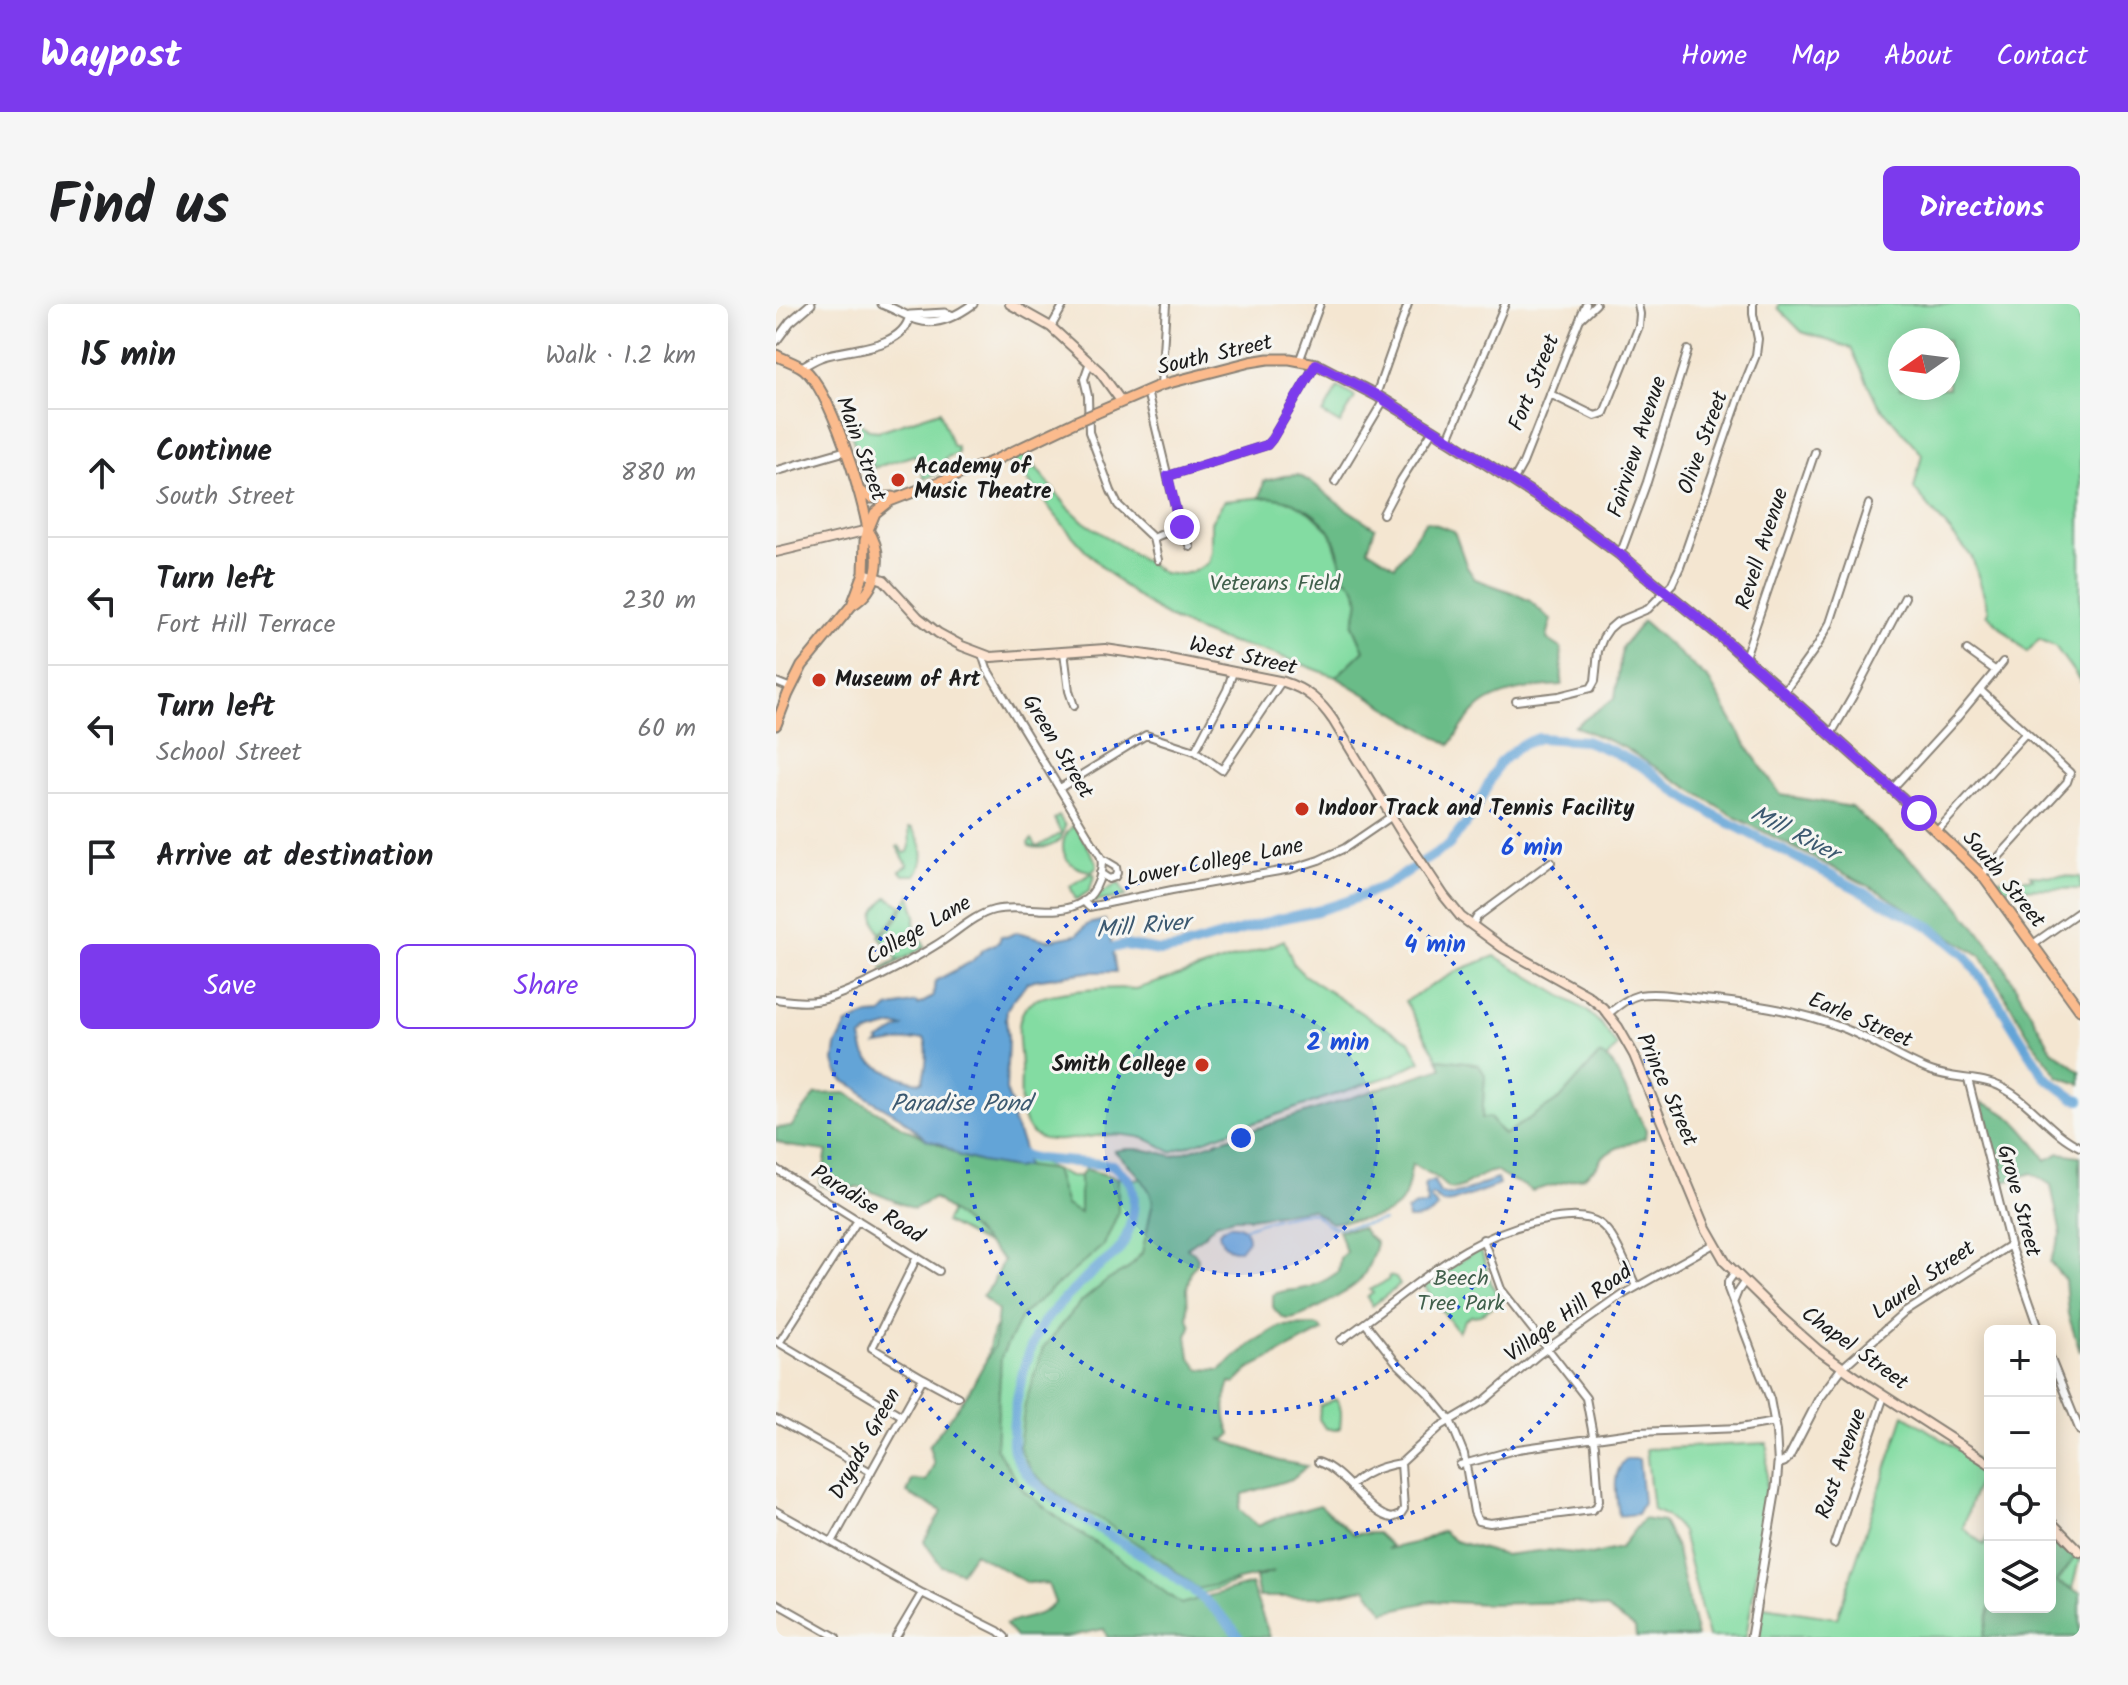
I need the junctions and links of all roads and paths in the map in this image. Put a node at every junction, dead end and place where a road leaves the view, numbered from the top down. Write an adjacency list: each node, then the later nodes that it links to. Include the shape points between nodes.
1 (811, 304): 17 (street)
2 (882, 304): 14 (street)
3 (973, 304): 14 (street, via 946,319 916,320)
4 (1010, 304): 16 (main road)
5 (1064, 304): 16 (street)
6 (1166, 304): 24 (street)
7 (1320, 304): 20 (street)
8 (1408, 304): 27 (street)
9 (1505, 304): 30 (street)
10 (1586, 304): 15 (street)
11 (1596, 304): 15 (street, Fort Street)
12 (1638, 304): 26 (street, via 1639,326 1604,413 1595,416)
13 (1753, 304): 50 (street, Olive Street, via 1756,355 1680,566)
14 (910, 315): 23 (street, via 896,337 825,355)
15 (1580, 319): 26 (street, Fort Street)
16 (1051, 327): 21 (main road)
17 (776, 341)
18 (1688, 350): 46 (street, Fairview Avenue, via 1647,482)
19 (776, 355): 23 (main road)
20 (1300, 359): 22 (main road, South Street); 24 (main road, South Street, via 1268,359)
21 (1090, 362): 28 (main road); 43 (street, via 1084,379 1089,432 1118,505)
22 (1316, 364): 27 (main road, South Street); 34 (street, via 1267,445)
23 (802, 367): 31 (main road, Main Street, via 825,400)
24 (1161, 385): 25 (main road, South Street)
25 (1147, 390): 28 (main road, South Street); 34 (street)
26 (1550, 394): 35 (street, Fort Street)
27 (1380, 398): 29 (main road, South Street); 36 (street)
28 (1121, 401): 38 (main road, South Street, bridge, via 991,462)
29 (1433, 430): 30 (main road, South Street); 40 (street)
30 (1448, 439): 35 (main road, South Street)
31 (845, 451): 33 (street); 37 (main road, Main Street)
32 (1815, 452): 56 (street, Revell Avenue)
33 (776, 471)
34 (1168, 476): 41 (street)
35 (1513, 481): 46 (main road, South Street)
36 (1335, 482)
37 (858, 490): 38 (main road, via 876,498); 42 (main road, Main Street)
38 (900, 496): 42 (main road, via 877,510)
39 (1869, 504): 64 (street, via 1830,623)
40 (1383, 514)
41 (1177, 524): 43 (street); 44 (street)
42 (868, 530): 45 (main road); 48 (main road, Main Street); 49 (main road, Main Street, via 877,551)
43 (1153, 538): 47 (street)
44 (1190, 547)
45 (776, 552)
46 (1618, 553): 50 (main road, South Street)
47 (1158, 560)
48 (864, 573): 49 (main road); 52 (main road, Main Street)
49 (876, 575): 52 (main road); 55 (main road, West Street, via 938,633)
50 (1665, 591): 56 (main road, South Street); 65 (street, via 1648,609 1610,628 1598,651 1591,688)
51 (1905, 597): 69 (street)
52 (852, 605): 62 (main road, via 806,660)
53 (1967, 650): 58 (street)
54 (1064, 652): 55 (main road, West Street, via 1000,658); 59 (main road, West Street, via 1123,651); 66 (street)
55 (982, 654): 71 (street, Green Street)
56 (1745, 657): 64 (main road, South Street)
57 (2003, 662): 58 (street)
58 (1996, 671): 63 (street)
59 (1233, 672): 61 (main road, West Street); 70 (street)
60 (776, 682): 62 (street)
61 (1281, 682): 70 (street, via 1222,770); 73 (main road, West Street, via 1320,703)
62 (791, 688): 67 (main road)
63 (1980, 690): 68 (street); 72 (street)
64 (1784, 692): 69 (main road, South Street)
65 (1516, 701)
66 (1074, 706)
67 (776, 725)
68 (2026, 733): 74 (street); 78 (street, via 2070,775)
69 (1831, 734): 72 (main road, South Street)
70 (1195, 751): 71 (street, via 1146,735)
71 (1060, 788): 75 (street, Green Street)
72 (1892, 789): 74 (main road, South Street)
73 (1392, 816): 79 (street, Lower College Lane, via 1339,852 1291,869 1089,907); 81 (main road, West Street, via 1455,910)
74 (1938, 830): 78 (main road, South Street)
75 (1101, 858): 77 (street, Green Street); 77 (street, Green Street, via 1117,873 1111,879)
76 (1551, 862): 81 (street)
77 (1100, 873): 79 (street, Green Street)
78 (1982, 875): 82 (main road, South Street)
79 (1083, 901): 84 (street, College Lane, via 1062,909 989,912 844,993 811,1003)
80 (2080, 911): 82 (street)
81 (1472, 926): 83 (main road, West Street)
82 (2033, 944): 85 (main road, South Street)
83 (1553, 976): 86 (main road, Prince Street)
84 (776, 999)
85 (2080, 1010)
86 (1608, 1014): 87 (street, Earle Street, via 1633,997 1653,994 1774,1007 1843,1028 1934,1073); 92 (main road, Prince Street, via 1634,1055)
87 (1968, 1079): 88 (street, Earle Street, via 2009,1091); 93 (street, Grove Street)
88 (2080, 1147)
89 (776, 1169): 90 (street, Paradise Road)
90 (858, 1220): 94 (street, Paradise Road); 103 (street)
91 (1483, 1239): 98 (street, via 1540,1221 1591,1219 1612,1238); 100 (street); 104 (street, via 1501,1289)
92 (1714, 1244): 96 (main road, Chapel Street); 98 (street, Village Hill Road)
93 (2010, 1245): 101 (street, Grove Street); 105 (street, Laurel Street, via 1904,1313)
94 (917, 1257): 95 (street, Paradise Road); 107 (street, Dryads Green, via 872,1348)
95 (939, 1271)
96 (1735, 1272): 97 (main road, Chapel Street); 99 (street, via 1728,1282)
97 (1745, 1281): 99 (street); 105 (main road, Chapel Street)
98 (1636, 1286): 104 (street, Village Hill Road)
99 (1734, 1301): 113 (street)
100 (1365, 1323): 102 (street); 112 (street)
101 (2038, 1325)
102 (1341, 1340)
103 (778, 1342): 110 (street)
104 (1546, 1349): 112 (street, Village Hill Road, via 1485,1400); 115 (street, via 1586,1398)
105 (1842, 1368): 108 (main road, Chapel Street); 120 (street, Laurel Street, via 1789,1457)
106 (2056, 1372): 114 (street)
107 (923, 1378): 109 (street); 110 (street, Dryads Green)
108 (1884, 1396): 116 (main road, Chapel Street); 126 (street, Rust Avenue)
109 (958, 1397)
110 (902, 1416): 121 (street, Dryads Green)
111 (776, 1419): 121 (street)
112 (1450, 1420): 118 (street, Village Hill Road); 119 (street)
113 (1775, 1422): 115 (street); 120 (street)
114 (2080, 1431)
115 (1594, 1439): 119 (street, via 1518,1449); 119 (street, via 1599,1500 1592,1510 1478,1521)
116 (1984, 1460)
117 (1318, 1462): 122 (street)
118 (1401, 1463): 122 (street, via 1358,1477); 122 (street, via 1400,1515 1380,1515)
119 (1463, 1464)
120 (1778, 1464): 134 (street)
121 (871, 1472): 125 (street, Dryads Green)
122 (1351, 1486)
123 (776, 1511): 125 (street)
124 (2056, 1527): 127 (main road)
125 (832, 1542): 128 (street)
126 (1834, 1544)
127 (2080, 1552)
128 (922, 1593): 130 (street); 132 (street)
129 (776, 1603): 131 (street)
130 (997, 1634): 133 (street)
131 (836, 1637)
132 (896, 1637)
133 (1005, 1637)
134 (1751, 1637)

